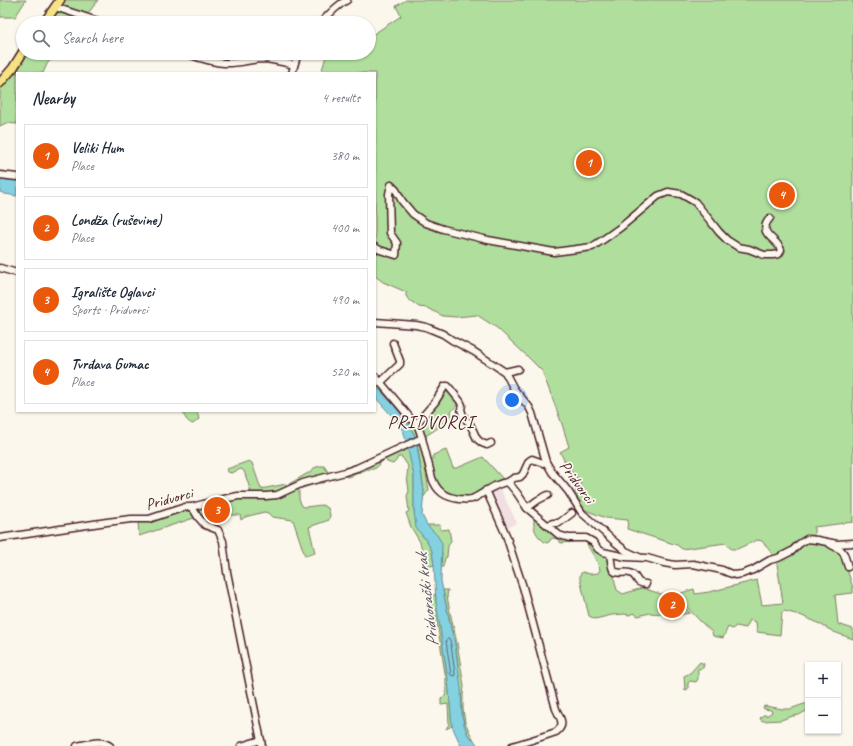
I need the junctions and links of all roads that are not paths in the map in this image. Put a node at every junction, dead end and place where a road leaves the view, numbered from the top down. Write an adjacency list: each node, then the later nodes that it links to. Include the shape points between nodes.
1 (345, 1): 5 (street)
2 (58, 4): 3 (main road); 4 (street)
3 (49, 16)
4 (87, 16)
5 (327, 16)
6 (18, 60): 13 (main road)
7 (210, 60): 8 (street, via 223,63)
8 (254, 60)
9 (274, 60): 11 (street)
10 (296, 60): 11 (street)
11 (294, 65): 12 (street)
12 (292, 72)
13 (0, 82)
14 (0, 175): 15 (street)
15 (16, 177)
16 (770, 218): 17 (street, via 766,222 766,234 780,246 781,250 778,254 764,255 738,247 727,240 695,202 681,194 668,192 658,196 592,247 554,252 488,240 426,223 413,214 391,185 390,233 396,244 396,255)
17 (376, 248)
18 (0, 268): 19 (street)
19 (16, 273)
20 (376, 322): 23 (street, via 426,327 473,351)
21 (393, 343): 25 (street, via 400,364)
22 (518, 369): 23 (street)
23 (505, 372): 29 (street, Pridvorci, via 532,413)
24 (376, 377): 25 (street)
25 (380, 383): 26 (street, via 411,419)
26 (418, 423): 27 (street); 28 (street, via 445,386 448,386 460,401 463,416 477,439 487,445)
27 (419, 440): 31 (street, via 434,483 445,496 469,500); 33 (street, Pridvorci, via 357,468 304,483 277,495 238,496)
28 (492, 443)
29 (546, 462): 30 (street, via 529,460 523,474); 41 (street, Pridvorci, via 582,513 626,551)
30 (508, 482): 31 (street); 34 (street, Pridvorci)
31 (486, 490): 48 (street, via 516,563 562,723 556,732)
32 (548, 495): 34 (street)
33 (192, 507): 37 (street, Pridvorci, via 149,519 107,522); 44 (street, via 205,525 218,530 223,541)
34 (527, 508): 36 (street, Pridvorci)
35 (572, 513): 36 (street)
36 (548, 526): 40 (street, Pridvorci, via 564,537 586,538 598,549)
37 (0, 538)
38 (826, 542): 39 (street, Pridvorci); 41 (street, Pridvorci, via 807,539 792,551 753,570 735,575 693,564 670,564); 42 (street, Pridvorci, via 844,554)
39 (853, 543)
40 (610, 554): 41 (street, Pridvorci); 43 (street, via 615,572 629,572 637,581)
41 (640, 558)
42 (848, 567)
43 (646, 584)
44 (262, 743): 47 (street)
45 (77, 746): 46 (street, via 101,742)
46 (110, 746)
47 (241, 746)
48 (512, 746)

